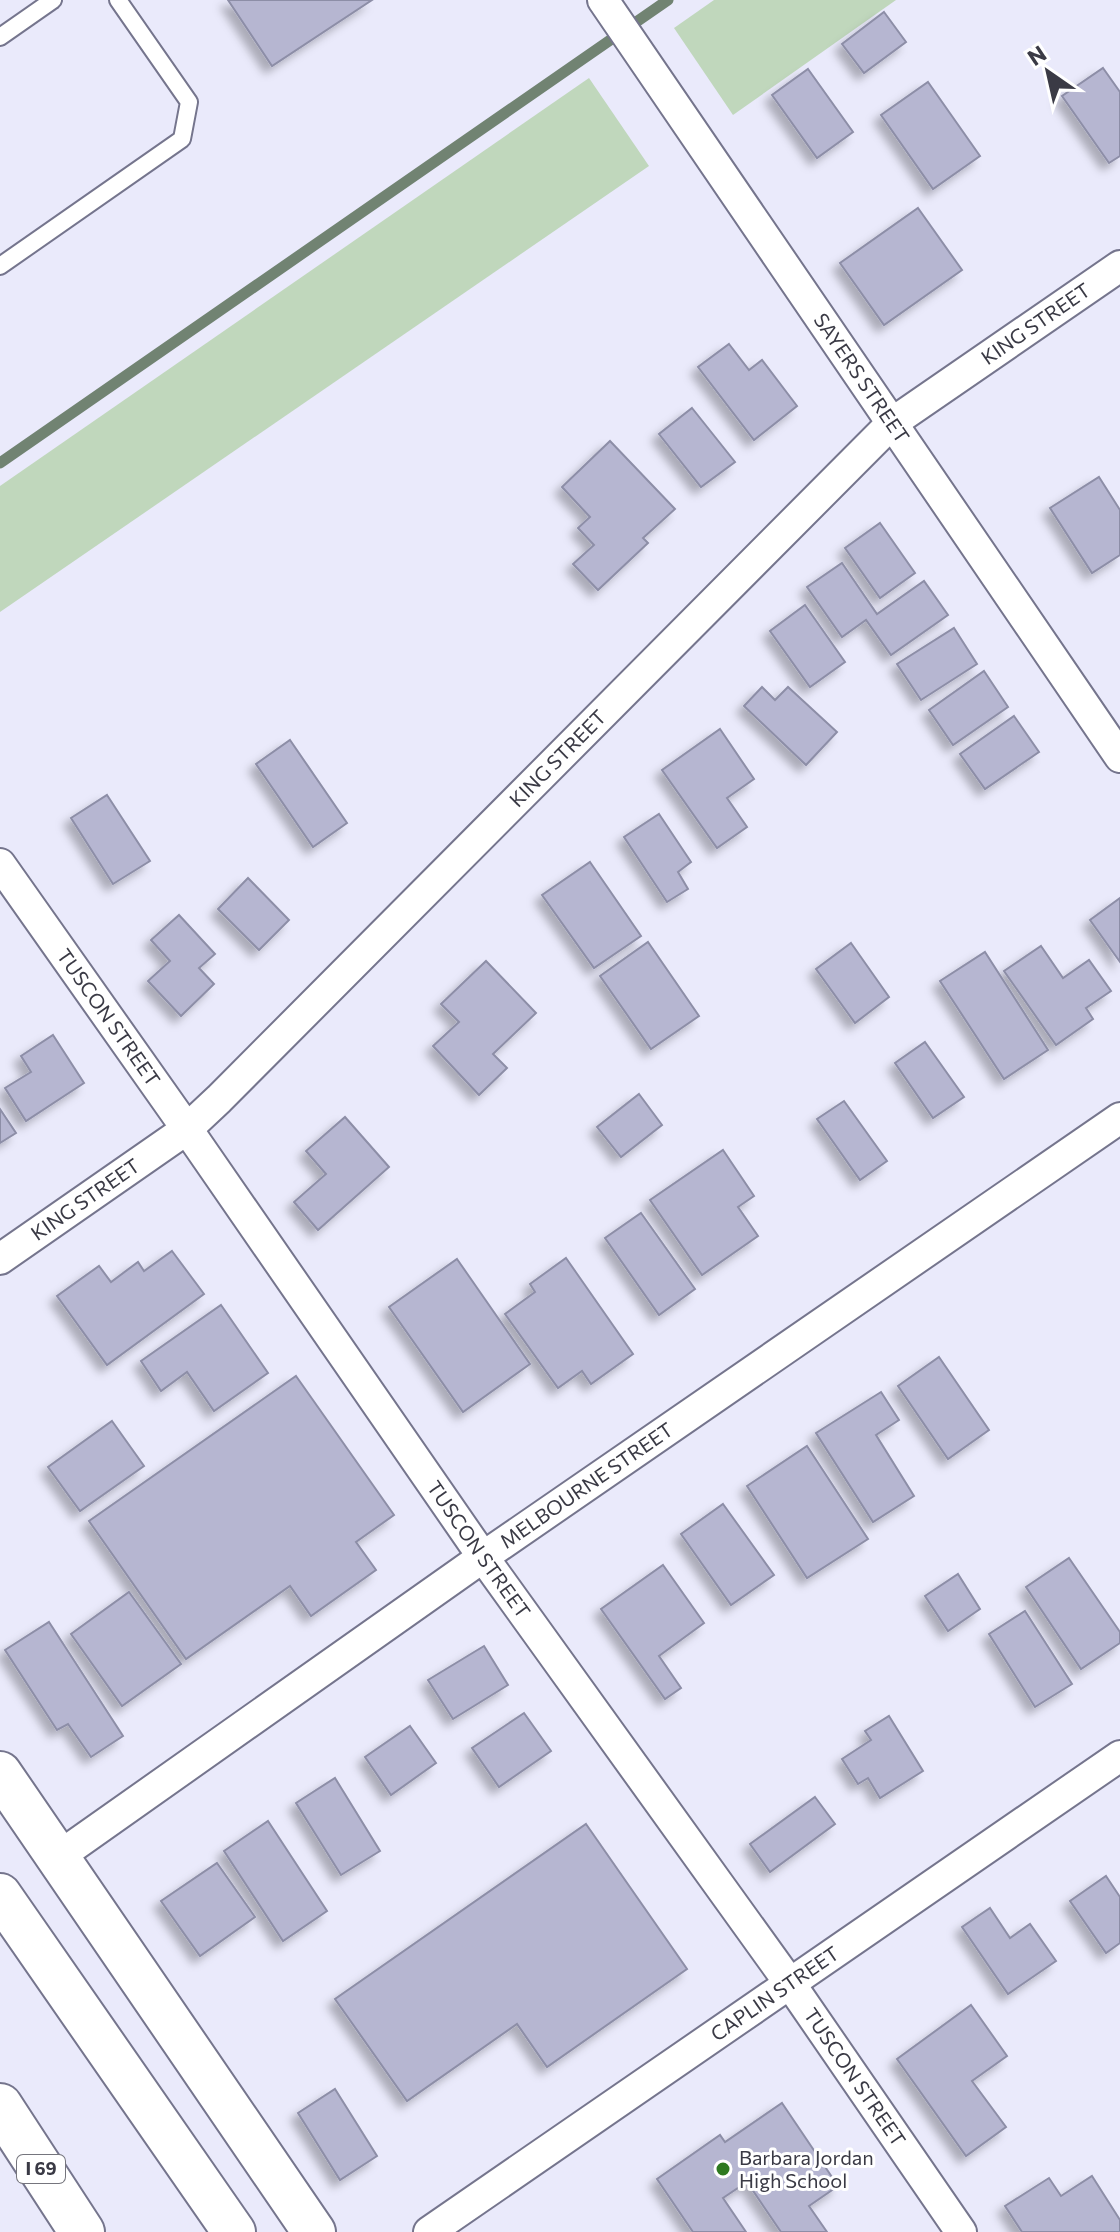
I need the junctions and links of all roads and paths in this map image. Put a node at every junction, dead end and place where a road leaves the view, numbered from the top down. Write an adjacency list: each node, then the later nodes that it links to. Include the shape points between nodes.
1 (53, 0): 4 (lane)
2 (118, 0): 5 (lane, via 189,102 182,139)
3 (603, 0): 7 (street, SAYERS STREET)
4 (0, 37)
5 (0, 266)
6 (1120, 266): 7 (street, KING STREET)
7 (892, 423): 8 (street, SAYERS STREET); 11 (street, KING STREET)
8 (1120, 757)
9 (0, 864): 11 (street, TUSCON STREET)
10 (1120, 1118): 13 (street, MELBOURNE STREET)
11 (187, 1129): 12 (street, KING STREET); 13 (street, TUSCON STREET)
12 (0, 1259)
13 (483, 1557): 16 (street, MELBOURNE STREET); 18 (street, TUSCON STREET)
14 (1120, 1756): 18 (street, CAPLIN STREET)
15 (0, 1773): 16 (main road)
16 (58, 1857): 22 (main road)
17 (0, 1895): 21 (main road)
18 (791, 1985): 23 (street, CAPLIN STREET); 24 (street, TUSCON STREET)
19 (0, 2106): 20 (highway, I 69)
20 (82, 2232)
21 (234, 2232)
22 (314, 2232)
23 (429, 2232)
24 (961, 2232)

